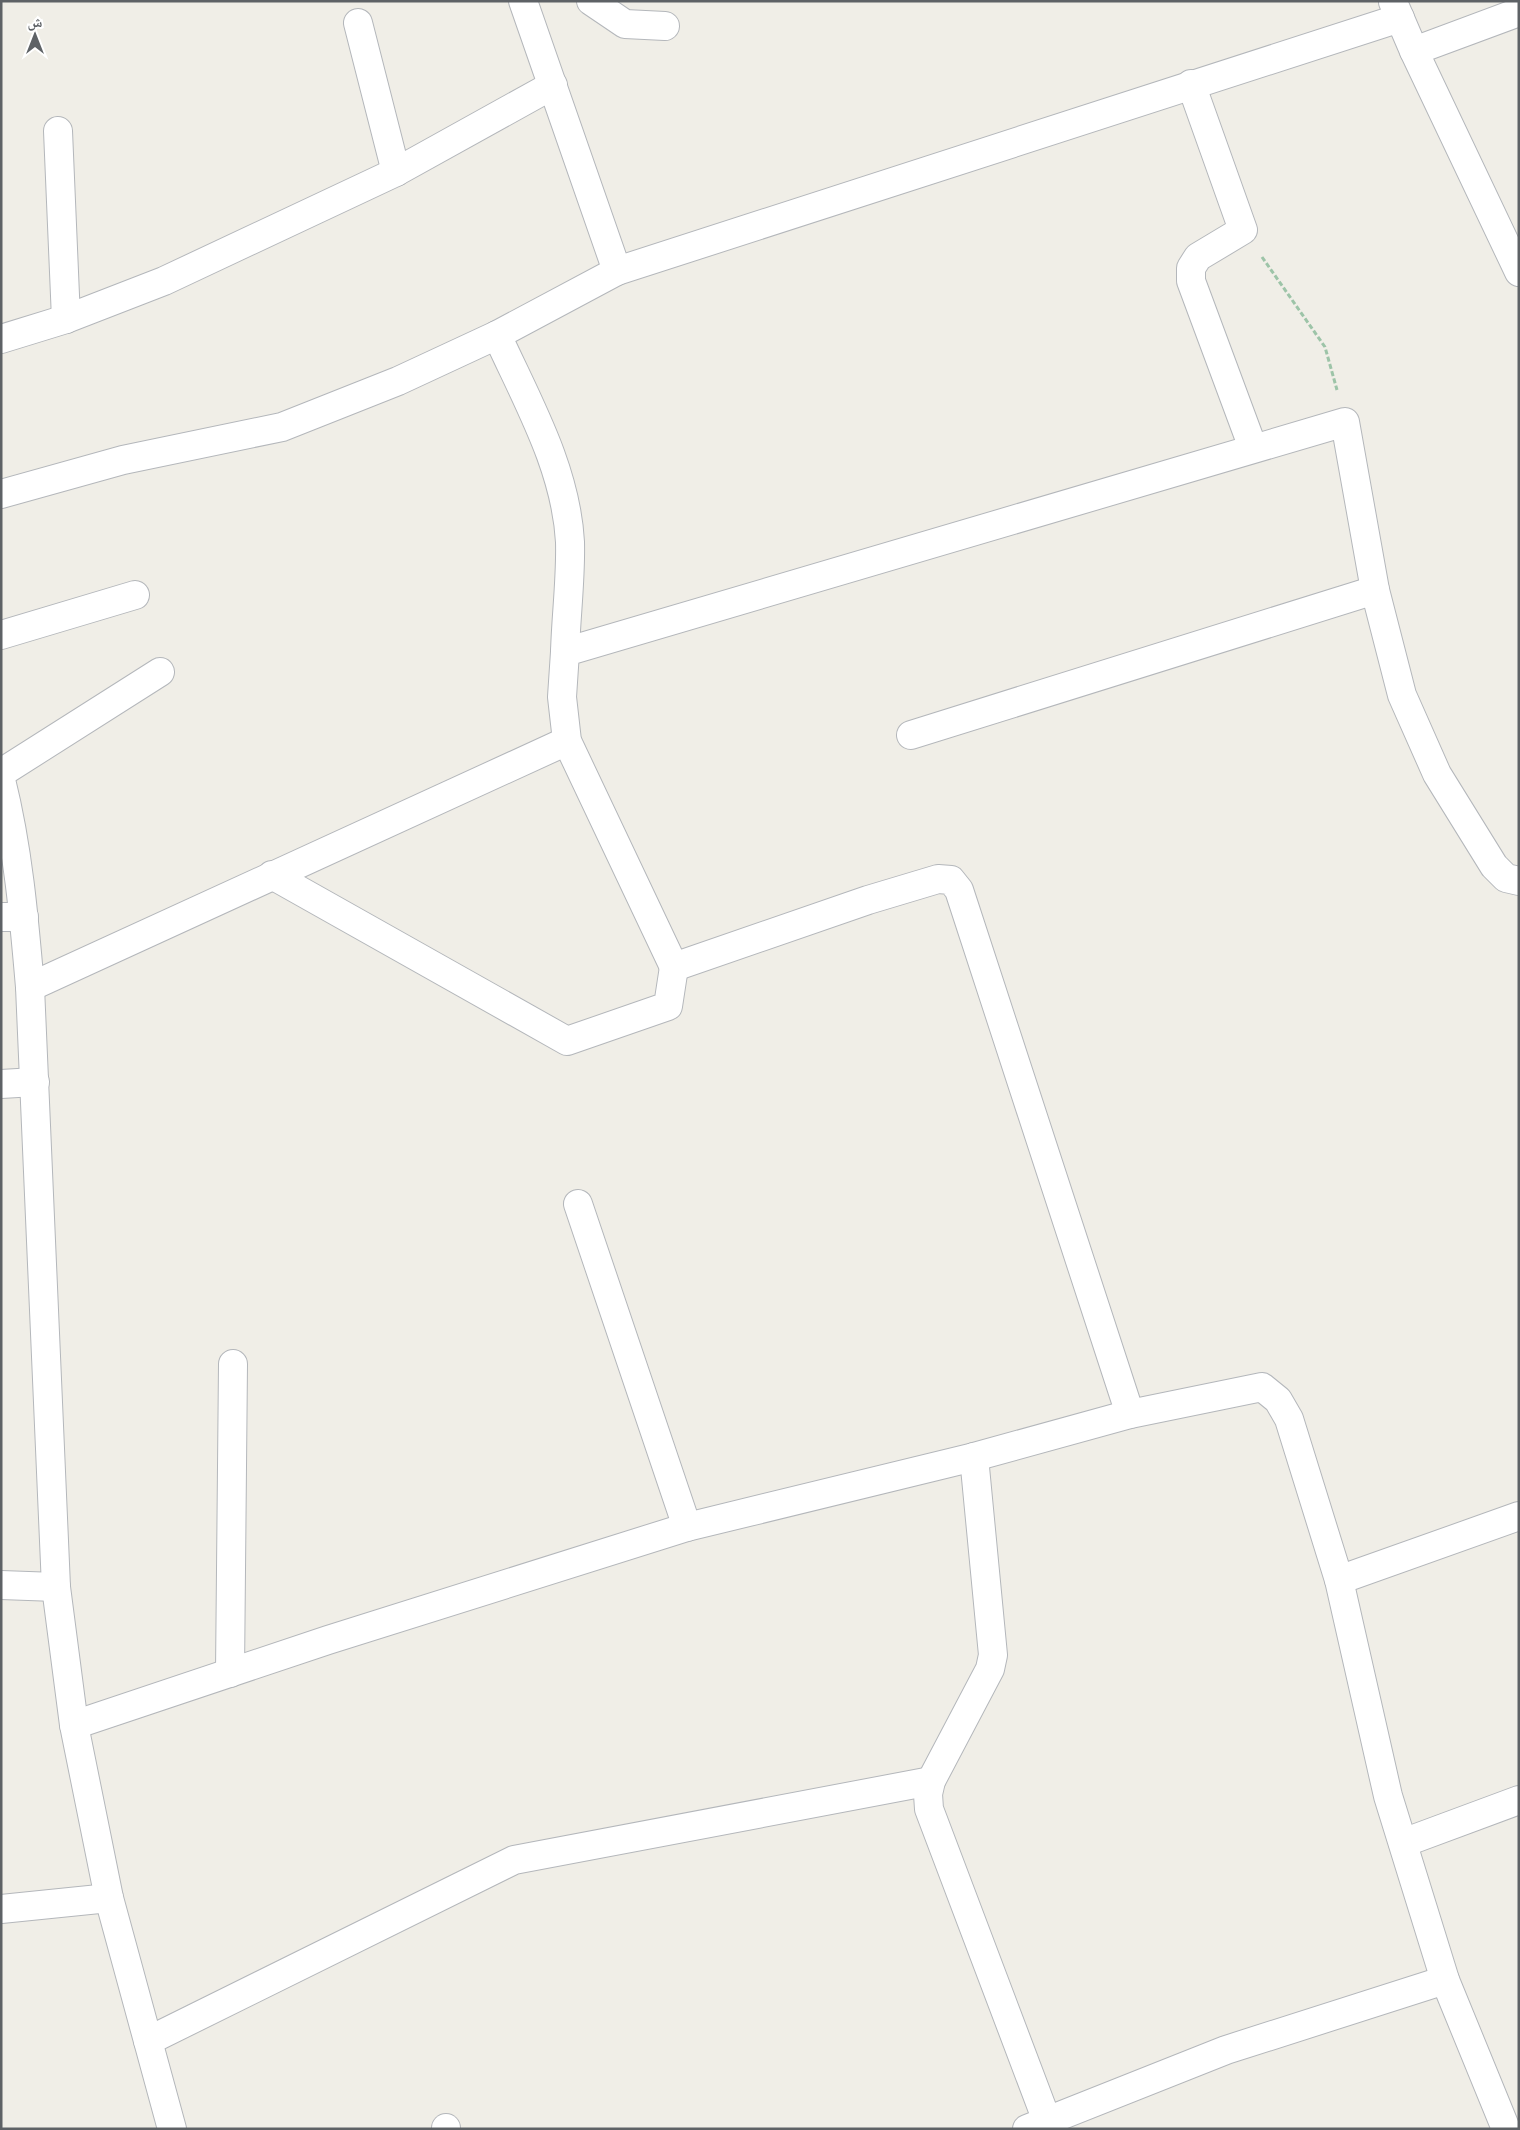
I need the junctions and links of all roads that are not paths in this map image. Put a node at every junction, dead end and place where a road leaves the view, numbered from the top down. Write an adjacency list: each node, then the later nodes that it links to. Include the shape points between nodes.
1 (523, 1): 8 (street)
2 (591, 1): 6 (street, via 625,24)
3 (1396, 10): 7 (street); 9 (street)
4 (1519, 12): 7 (street)
5 (358, 23): 11 (street)
6 (665, 26)
7 (1414, 51): 13 (street)
8 (553, 84): 11 (street); 12 (street)
9 (1191, 84): 12 (street); 17 (street, via 1243,230 1198,257 1191,268 1191,281)
10 (58, 131): 14 (street)
11 (396, 172): 14 (street, via 164,282)
12 (616, 271): 15 (street)
13 (1519, 272)
14 (66, 319): 16 (street)
15 (497, 335): 18 (street, via 398,381 282,426 123,460); 22 (street, via 556,466 564,497 570,542)
16 (1, 340)
17 (1253, 448): 19 (street, via 1345,422); 22 (street)
18 (1, 494)
19 (1375, 590): 24 (street); 29 (street, via 1402,695 1437,774 1494,866 1506,878)
20 (135, 595): 21 (street)
21 (1, 635)
22 (565, 652): 25 (street, via 562,697)
23 (160, 672): 26 (street)
24 (911, 735)
25 (567, 741): 28 (street); 31 (street)
26 (1, 773)
27 (1, 780): 30 (street, via 12,822)
28 (272, 876): 31 (street, via 567,1040 668,1006); 32 (street)
29 (1519, 881)
30 (13, 917): 32 (street)
31 (674, 967): 37 (street, via 868,900 938,879 951,880 959,890)
32 (30, 987): 33 (street)
33 (35, 1082): 34 (street); 43 (street)
34 (1, 1084)
35 (578, 1204): 40 (street)
36 (234, 1364): 44 (street)
37 (1130, 1414): 38 (street); 41 (street, via 1262,1387 1278,1400 1289,1420)
38 (974, 1457): 40 (street); 46 (street, via 992,1654 990,1669)
39 (1519, 1516): 41 (street)
40 (687, 1527): 44 (street)
41 (1339, 1580): 48 (street, via 1388,1796)
42 (1, 1585): 43 (street)
43 (56, 1587): 45 (street)
44 (230, 1673): 45 (street)
45 (74, 1725): 49 (street)
46 (931, 1781): 52 (street, via 514,1860); 54 (street, via 929,1809)
47 (1519, 1800): 48 (street)
48 (1403, 1843): 51 (street)
49 (109, 1898): 50 (street); 52 (street)
50 (1, 1909)
51 (1446, 1980): 53 (street); 54 (street, via 1226,2050)
52 (148, 2041): 55 (street)
53 (1508, 2116)
54 (1037, 2125)
55 (172, 2129)

